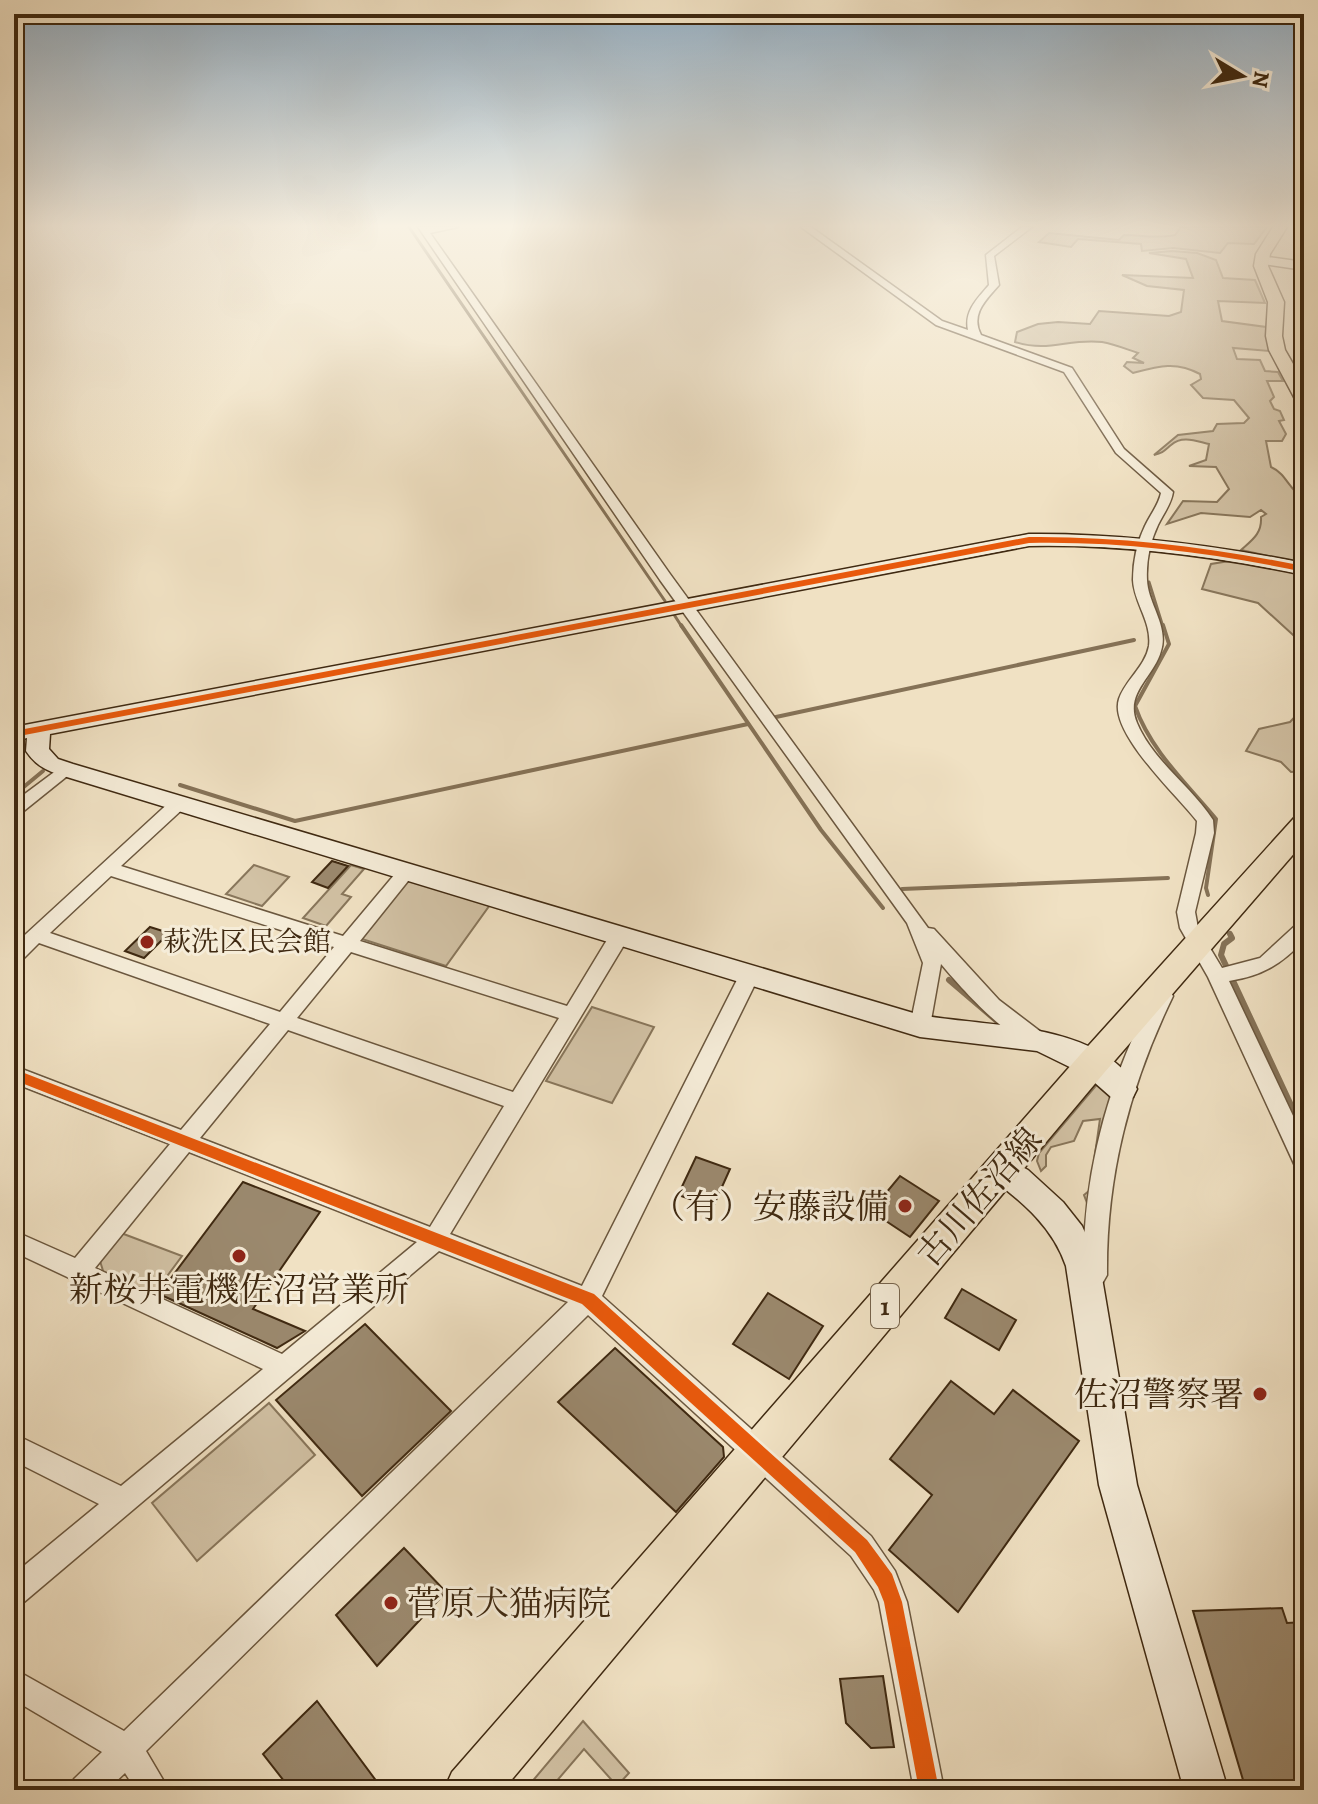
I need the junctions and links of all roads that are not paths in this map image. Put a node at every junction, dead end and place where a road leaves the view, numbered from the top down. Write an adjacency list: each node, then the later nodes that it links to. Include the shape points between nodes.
1 (481, 311): 9 (street)
2 (920, 311): 5 (street)
3 (975, 311): 5 (street, via 970,326)
4 (1275, 311): 6 (main road, via 1277,350)
5 (977, 337): 7 (street, via 1073,375 1120,451 1167,492)
6 (1304, 399)
7 (1147, 541): 8 (street); 9 (street, via 1029,540); 24 (street, via 1140,585 1158,641 1125,709 1151,755 1205,820 1186,912)
8 (1304, 569)
9 (685, 603): 10 (street); 18 (street)
10 (39, 730): 11 (street); 12 (street, via 37,751)
11 (14, 734)
12 (65, 769): 13 (street); 14 (street)
13 (180, 802): 16 (street); 17 (street)
14 (14, 810)
15 (1304, 824): 24 (main road, 古川佐沼線 / 1)
16 (110, 869): 21 (street); 22 (street)
17 (406, 872): 20 (street); 22 (street)
18 (915, 920): 28 (street, via 932,963); 29 (street, via 986,1001)
19 (1304, 928): 24 (street, via 1269,964 1241,973)
20 (620, 935): 25 (street); 26 (street)
21 (38, 936): 23 (street); 27 (street)
22 (345, 945): 26 (street); 27 (street)
23 (14, 956)
24 (1204, 964): 31 (main road, 古川佐沼線 / 1); 34 (street)
25 (750, 974): 28 (street); 39 (street)
26 (572, 1015): 32 (street)
27 (284, 1021): 32 (street); 33 (street)
28 (920, 1026): 29 (street)
29 (1039, 1041): 31 (street)
30 (14, 1074): 33 (street)
31 (1107, 1077): 35 (main road, 古川佐沼線 / 1); 40 (street, via 1094,1252)
32 (520, 1103): 36 (street)
33 (182, 1142): 36 (street); 38 (street)
34 (1304, 1162)
35 (1003, 1170): 40 (street, via 1042,1200 1075,1240); 43 (main road, 古川佐沼線 / 1)
36 (434, 1240): 39 (street); 41 (street)
37 (14, 1241): 38 (street)
38 (80, 1269): 41 (street)
39 (588, 1299): 43 (street); 47 (street)
40 (1098, 1354): 52 (street, via 1118,1485)
41 (284, 1367): 44 (street)
42 (14, 1447): 44 (street)
43 (757, 1452): 50 (main road, 古川佐沼線 / 1); 51 (street, via 861,1546 885,1581)
44 (124, 1502): 45 (street)
45 (14, 1592)
46 (14, 1684): 47 (street)
47 (127, 1749): 48 (street); 49 (street)
48 (85, 1790)
49 (154, 1790)
50 (470, 1790)
51 (929, 1790)
52 (1206, 1790)

